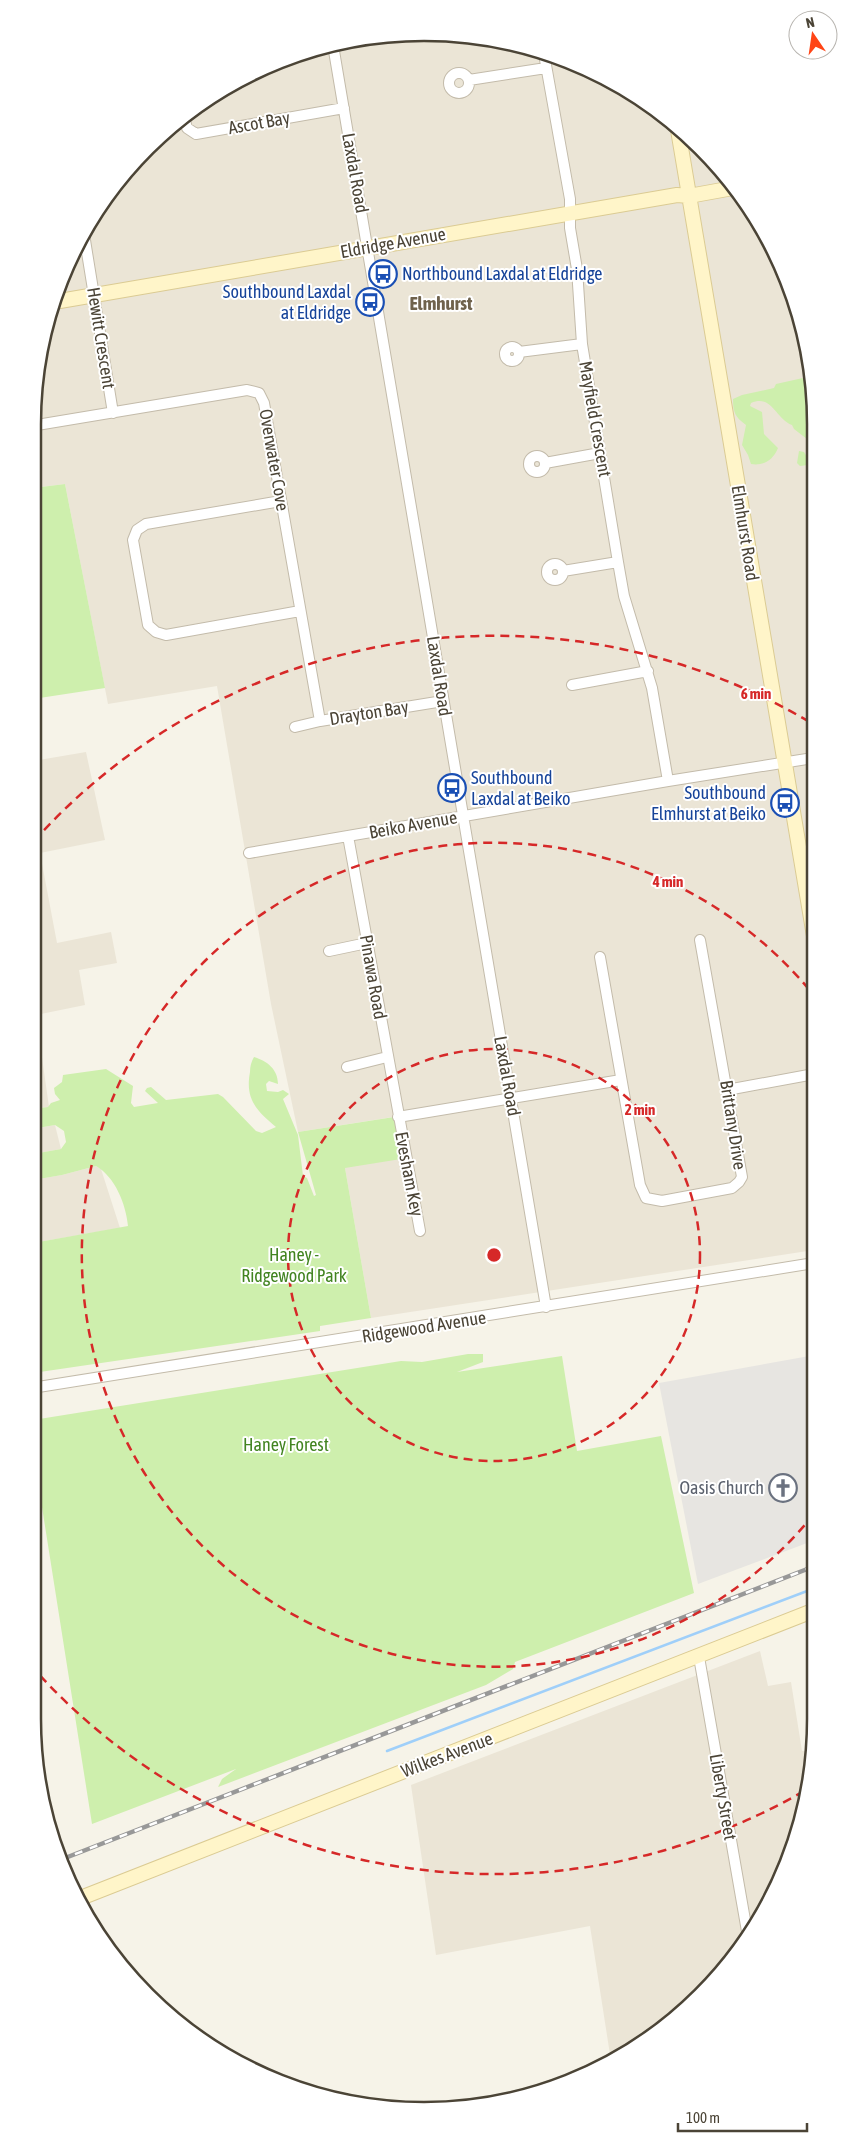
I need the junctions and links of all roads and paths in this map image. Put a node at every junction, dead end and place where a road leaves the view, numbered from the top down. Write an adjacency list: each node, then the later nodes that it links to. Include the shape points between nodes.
1 (335, 52): 5 (street, Laxdal Road)
2 (545, 61): 3 (street, Mayfield Crescent)
3 (546, 68): 4 (street); 10 (street, Mayfield Crescent)
4 (469, 80)
5 (344, 108): 6 (street, Ascot Bay, via 196,134); 12 (street, Laxdal Road)
6 (186, 124)
7 (680, 139): 9 (street, Elmhurst Road)
8 (726, 189): 9 (street, Eldridge Avenue)
9 (689, 196): 10 (street, Eldridge Avenue, via 677,195); 31 (street, Elmhurst Road)
10 (570, 213): 12 (street, Eldridge Avenue); 15 (street, Mayfield Crescent, via 578,269)
11 (86, 246): 13 (street, Hewitt Crescent)
12 (368, 247): 13 (street, Eldridge Avenue); 27 (street, Laxdal Road)
13 (95, 295): 14 (street, Eldridge Avenue); 17 (street, Hewitt Crescent)
14 (62, 301)
15 (582, 344): 16 (street); 19 (street, Mayfield Crescent)
16 (519, 352)
17 (113, 413): 18 (street, Overwater Cove); 21 (street, Overwater Cove, via 247,390 259,393 264,403)
18 (41, 421)
19 (600, 453): 20 (street); 22 (street, Mayfield Crescent)
20 (545, 463)
21 (281, 501): 24 (street, Overwater Cove); 24 (street, via 146,524 136,530 133,540 148,625 156,632 166,635)
22 (618, 562): 23 (street); 25 (street, Mayfield Crescent, via 624,596)
23 (563, 571)
24 (300, 611): 28 (street, Overwater Cove)
25 (648, 671): 26 (street); 32 (street, Mayfield Crescent)
26 (572, 685)
27 (443, 701): 28 (street, Drayton Bay); 33 (street, Laxdal Road)
28 (320, 721): 29 (street, Drayton Bay)
29 (295, 727)
30 (807, 759): 31 (street, Beiko Avenue)
31 (784, 763): 32 (street, Beiko Avenue); 36 (street, Elmhurst Road)
32 (668, 781): 33 (street, Beiko Avenue)
33 (462, 817): 34 (street, Beiko Avenue); 46 (street, Laxdal Road)
34 (348, 836): 35 (street, Beiko Avenue); 38 (street, Pinawa Road)
35 (249, 853)
36 (807, 896)
37 (700, 940): 45 (street, Brittany Drive)
38 (367, 943): 39 (street); 41 (street, Pinawa Road)
39 (329, 951)
40 (600, 956): 44 (street, Brittany Drive)
41 (386, 1056): 42 (street); 47 (street, Pinawa Road)
42 (347, 1067)
43 (807, 1075): 45 (street)
44 (620, 1080): 45 (street, Brittany Drive, via 640,1185 646,1198 652,1201 721,1191 740,1182 741,1167); 46 (street)
45 (727, 1090)
46 (510, 1098): 47 (street); 50 (street, Laxdal Road)
47 (398, 1117): 48 (street, Evesham Key)
48 (420, 1232)
49 (807, 1264): 50 (street, Ridgewood Avenue)
50 (546, 1307): 51 (street, Ridgewood Avenue)
51 (41, 1387)
52 (807, 1613): 53 (street, Wilkes Avenue)
53 (699, 1657): 54 (street, Wilkes Avenue); 55 (street, Liberty Street)
54 (85, 1896)
55 (746, 1925)

